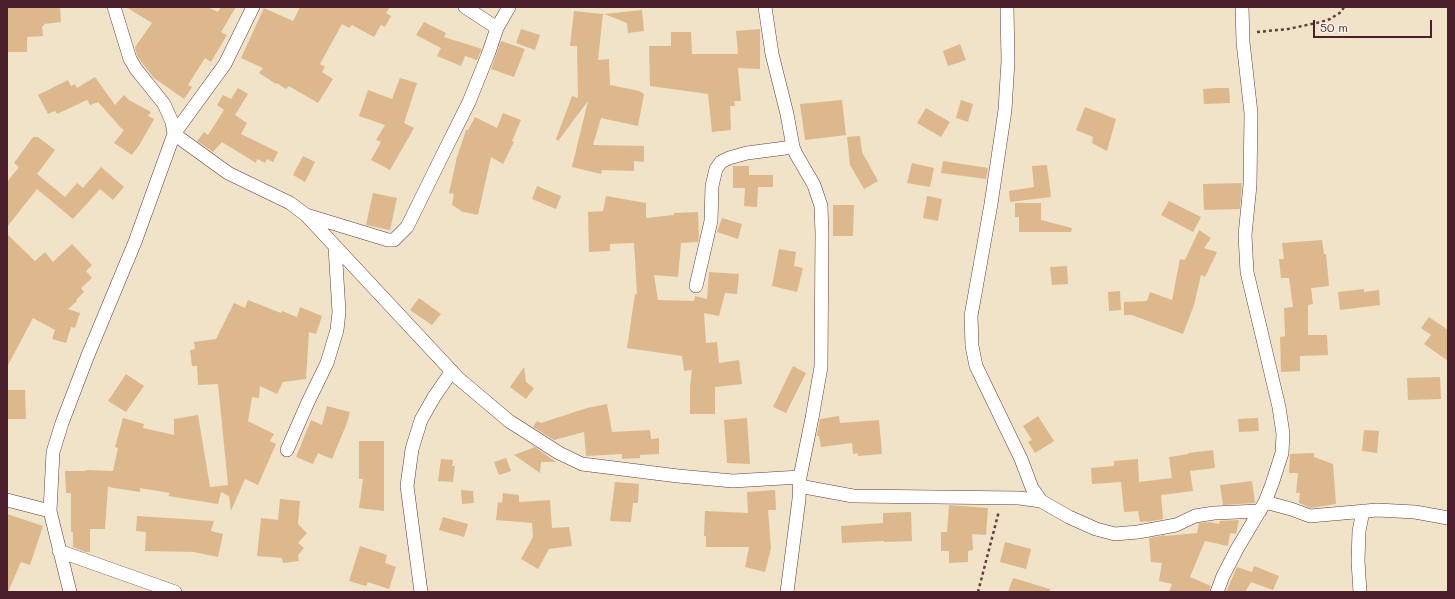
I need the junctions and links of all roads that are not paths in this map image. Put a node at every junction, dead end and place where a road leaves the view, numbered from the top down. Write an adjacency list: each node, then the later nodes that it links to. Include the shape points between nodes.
1 (114, 7): 9 (street, via 130,59 164,104)
2 (253, 7): 9 (street, via 225,64)
3 (465, 7): 8 (street)
4 (509, 7): 8 (street)
5 (765, 7): 10 (street, via 772,54)
6 (1007, 7): 18 (street, via 1008,61 1005,110 971,316 972,346 976,366 1021,459 1032,488)
7 (1242, 7): 19 (street, via 1251,113 1250,185 1245,235 1247,272 1283,434 1282,453)
8 (497, 28): 11 (street, via 469,102 407,227 398,238 388,240)
9 (174, 134): 11 (street, via 228,173 290,203); 20 (street, via 135,242 62,423 53,452)
10 (793, 147): 13 (street, via 729,158 721,162 716,169 712,186 711,221); 16 (street, via 814,186 821,206 822,234 821,367)
11 (306, 215): 12 (street)
12 (335, 247): 14 (street); 15 (street, via 339,312 337,330 327,363)
13 (696, 286)
14 (452, 371): 16 (street, via 510,421 559,453 582,464 733,481); 26 (street, via 421,420 412,449 407,486)
15 (287, 450)
16 (800, 481): 18 (street, via 852,496 1019,498); 27 (street)
17 (7, 500): 20 (street)
18 (1041, 501): 19 (street, via 1069,517 1115,534 1176,525 1195,516)
19 (1262, 507): 21 (street, via 1291,509 1310,516); 28 (street, via 1223,576)
20 (50, 511): 23 (street)
21 (1363, 511): 22 (street, via 1415,512); 29 (street, via 1359,531)
22 (1448, 518)
23 (59, 551): 24 (street); 25 (street)
24 (70, 592)
25 (175, 592)
26 (421, 592)
27 (787, 592)
28 (1218, 592)
29 (1360, 592)

